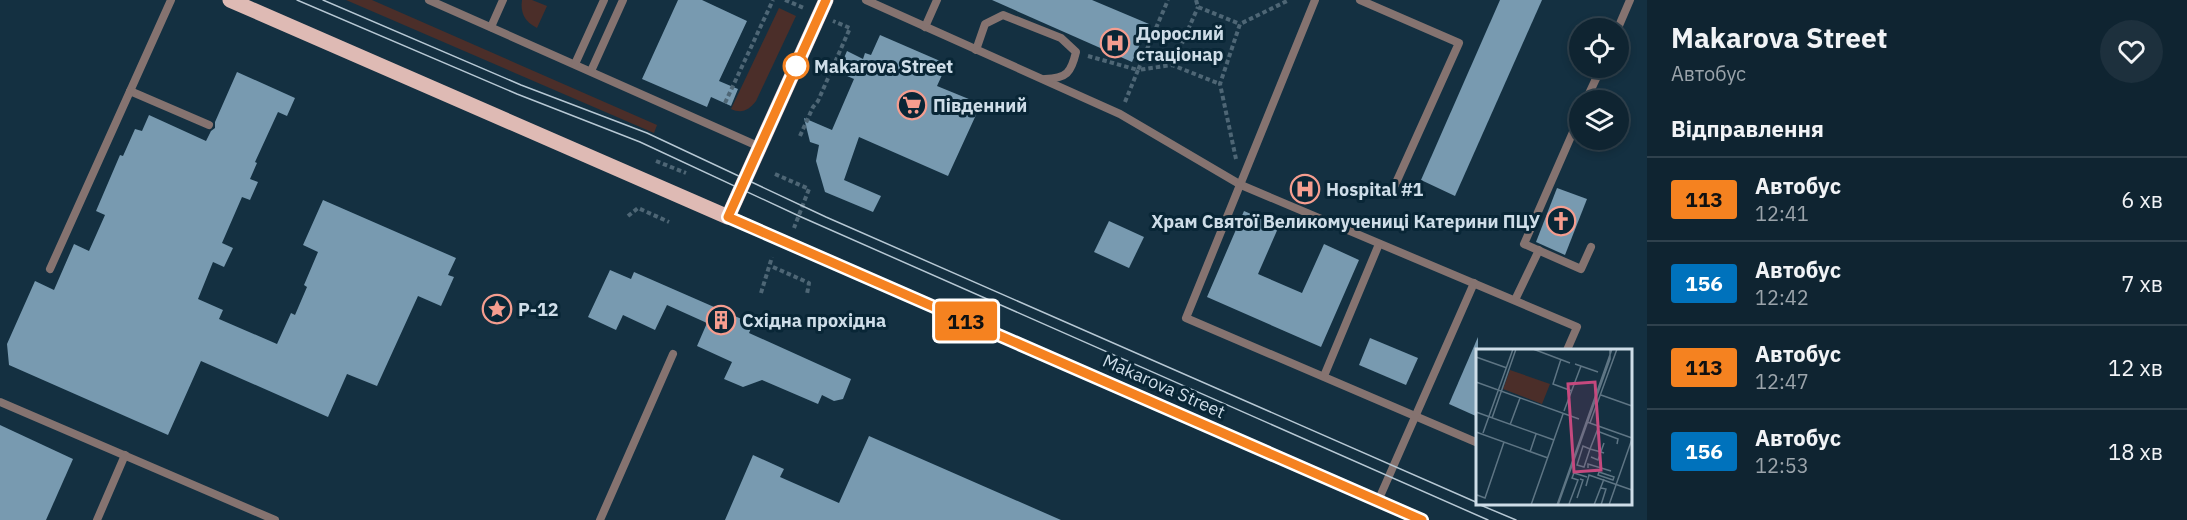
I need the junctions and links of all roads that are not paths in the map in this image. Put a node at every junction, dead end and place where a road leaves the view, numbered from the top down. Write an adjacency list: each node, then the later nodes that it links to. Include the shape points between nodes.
1 (171, 0): 22 (lane)
2 (230, 0): 28 (main road, Makarova Street)
3 (429, 0): 14 (lane)
4 (454, 0): 14 (lane)
5 (502, 0): 16 (lane)
6 (604, 0): 19 (lane)
7 (623, 0): 20 (lane)
8 (825, 0): 25 (main road)
9 (866, 0): 17 (lane)
10 (937, 0): 17 (lane)
11 (1316, 0): 26 (lane)
12 (1360, 0): 27 (lane, via 1459,43)
13 (1630, 0): 15 (lane)
14 (451, 10): 16 (lane)
15 (1622, 18)
16 (491, 27): 19 (lane)
17 (925, 27): 18 (lane)
18 (976, 50): 21 (lane); 21 (lane, via 985,24 1003,15 1061,38 1076,52 1072,69 1060,78)
19 (575, 64): 20 (lane)
20 (591, 71): 25 (lane)
21 (1042, 79): 26 (lane, via 1120,114)
22 (130, 91): 23 (lane); 32 (lane)
23 (209, 126)
24 (1569, 141): 31 (lane, via 1524,244)
25 (760, 147): 28 (main road)
26 (1241, 185): 29 (lane); 37 (lane, via 1186,318)
27 (1395, 185)
28 (728, 217): 42 (main road, Makarova Street)
29 (1379, 244): 33 (lane); 37 (lane)
30 (1591, 247): 31 (lane, via 1581,269)
31 (1539, 250): 34 (lane)
32 (50, 269)
33 (1474, 283): 34 (lane); 39 (lane)
34 (1515, 300): 35 (lane, via 1577,327)
35 (1568, 349)
36 (673, 354): 45 (lane)
37 (1324, 376): 39 (lane)
38 (0, 402): 41 (lane)
39 (1416, 416): 40 (lane); 42 (lane)
40 (1476, 442)
41 (125, 455): 43 (lane); 44 (lane)
42 (1378, 501): 46 (main road, Makarova Street)
43 (97, 520)
44 (275, 520)
45 (600, 520)
46 (1422, 520)

